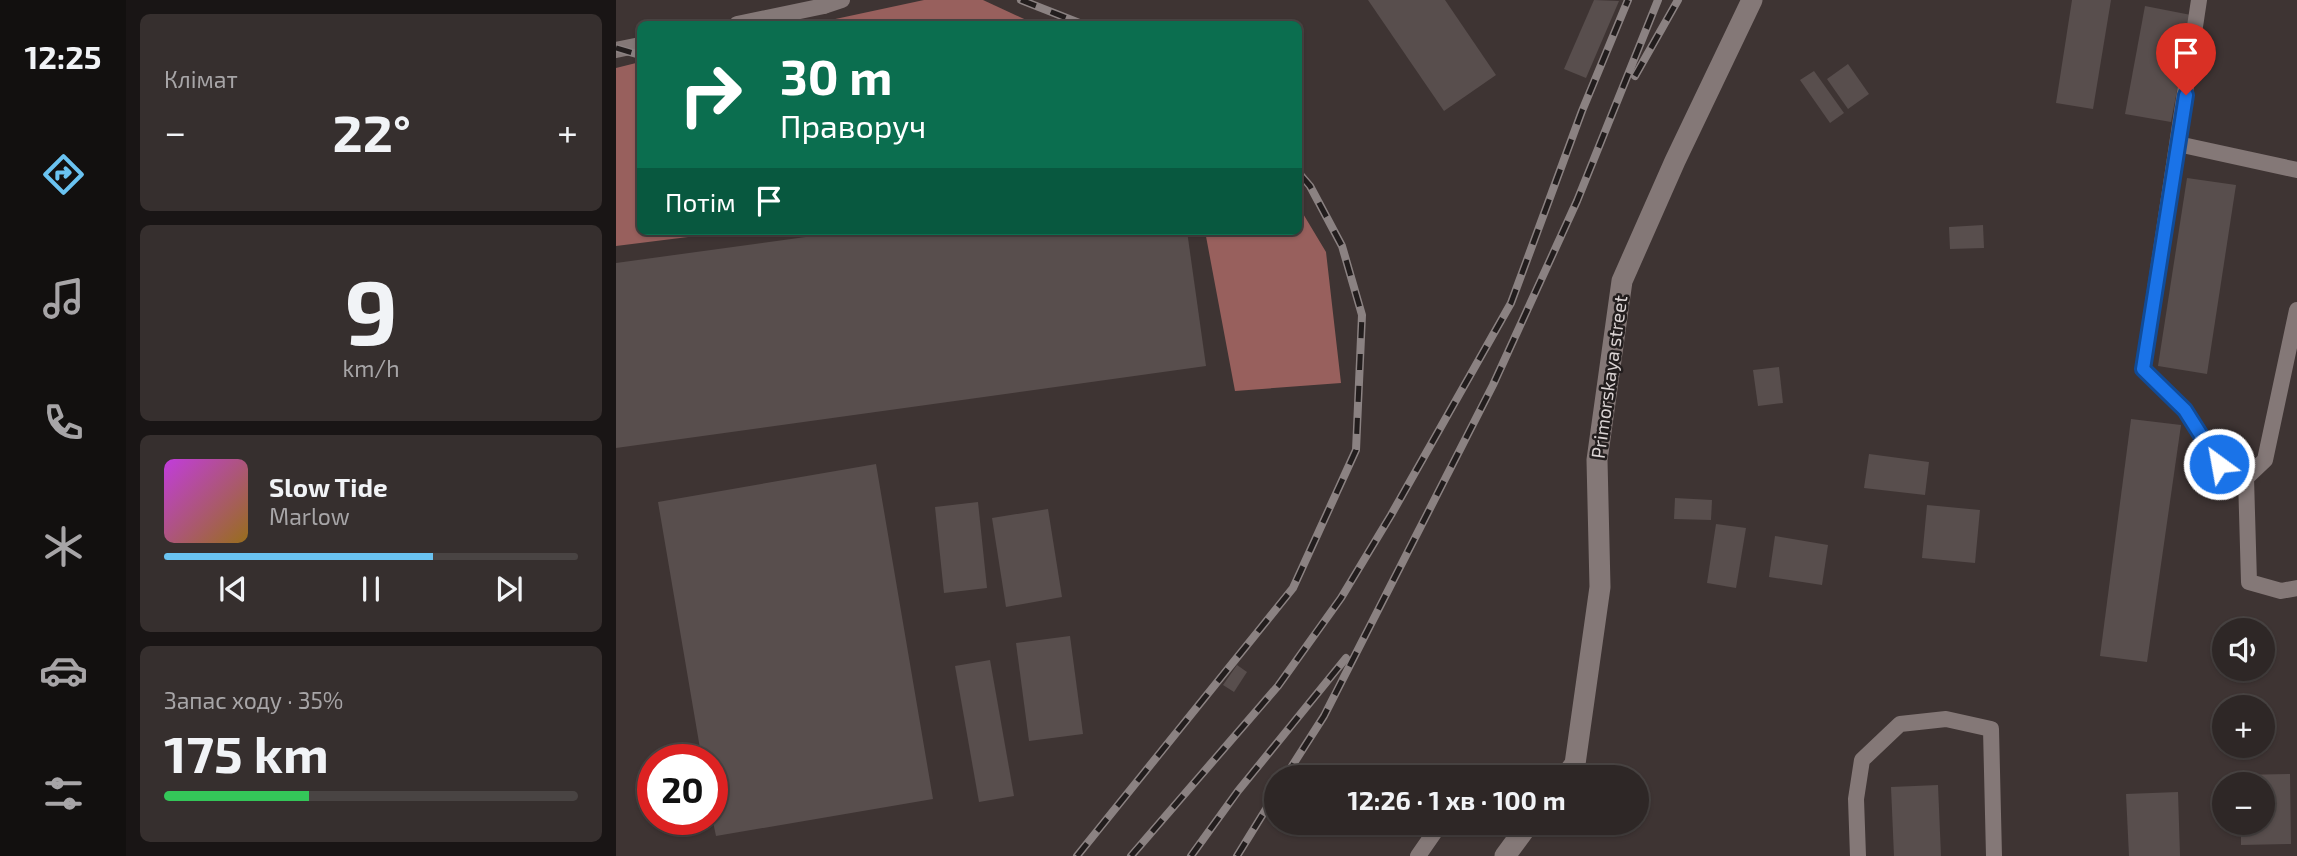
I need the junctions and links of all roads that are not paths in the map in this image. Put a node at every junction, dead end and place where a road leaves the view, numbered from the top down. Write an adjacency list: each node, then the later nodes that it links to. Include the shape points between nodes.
1 (842, 0): 4 (lane)
2 (1752, 0): 13 (street, Primorskaya street, via 1622,281 1597,460 1600,587)
3 (2199, 0): 8 (lane)
4 (824, 3): 5 (lane)
5 (749, 21)
6 (637, 46): 7 (lane)
7 (616, 50)
8 (2179, 144): 9 (lane); 11 (lane, via 2143,369 2185,410 2219,464)
9 (2297, 170)
10 (2297, 310): 11 (lane, via 2265,460)
11 (2246, 478): 12 (lane, via 2249,582 2281,591)
12 (2297, 588)
13 (1574, 765)
14 (1433, 835): 16 (lane)
15 (1520, 835): 17 (street)
16 (1418, 856)
17 (1505, 856)
18 (1858, 856): 19 (lane, via 1856,799 1862,760 1900,724 1945,719 1991,729)
19 (1994, 856)

